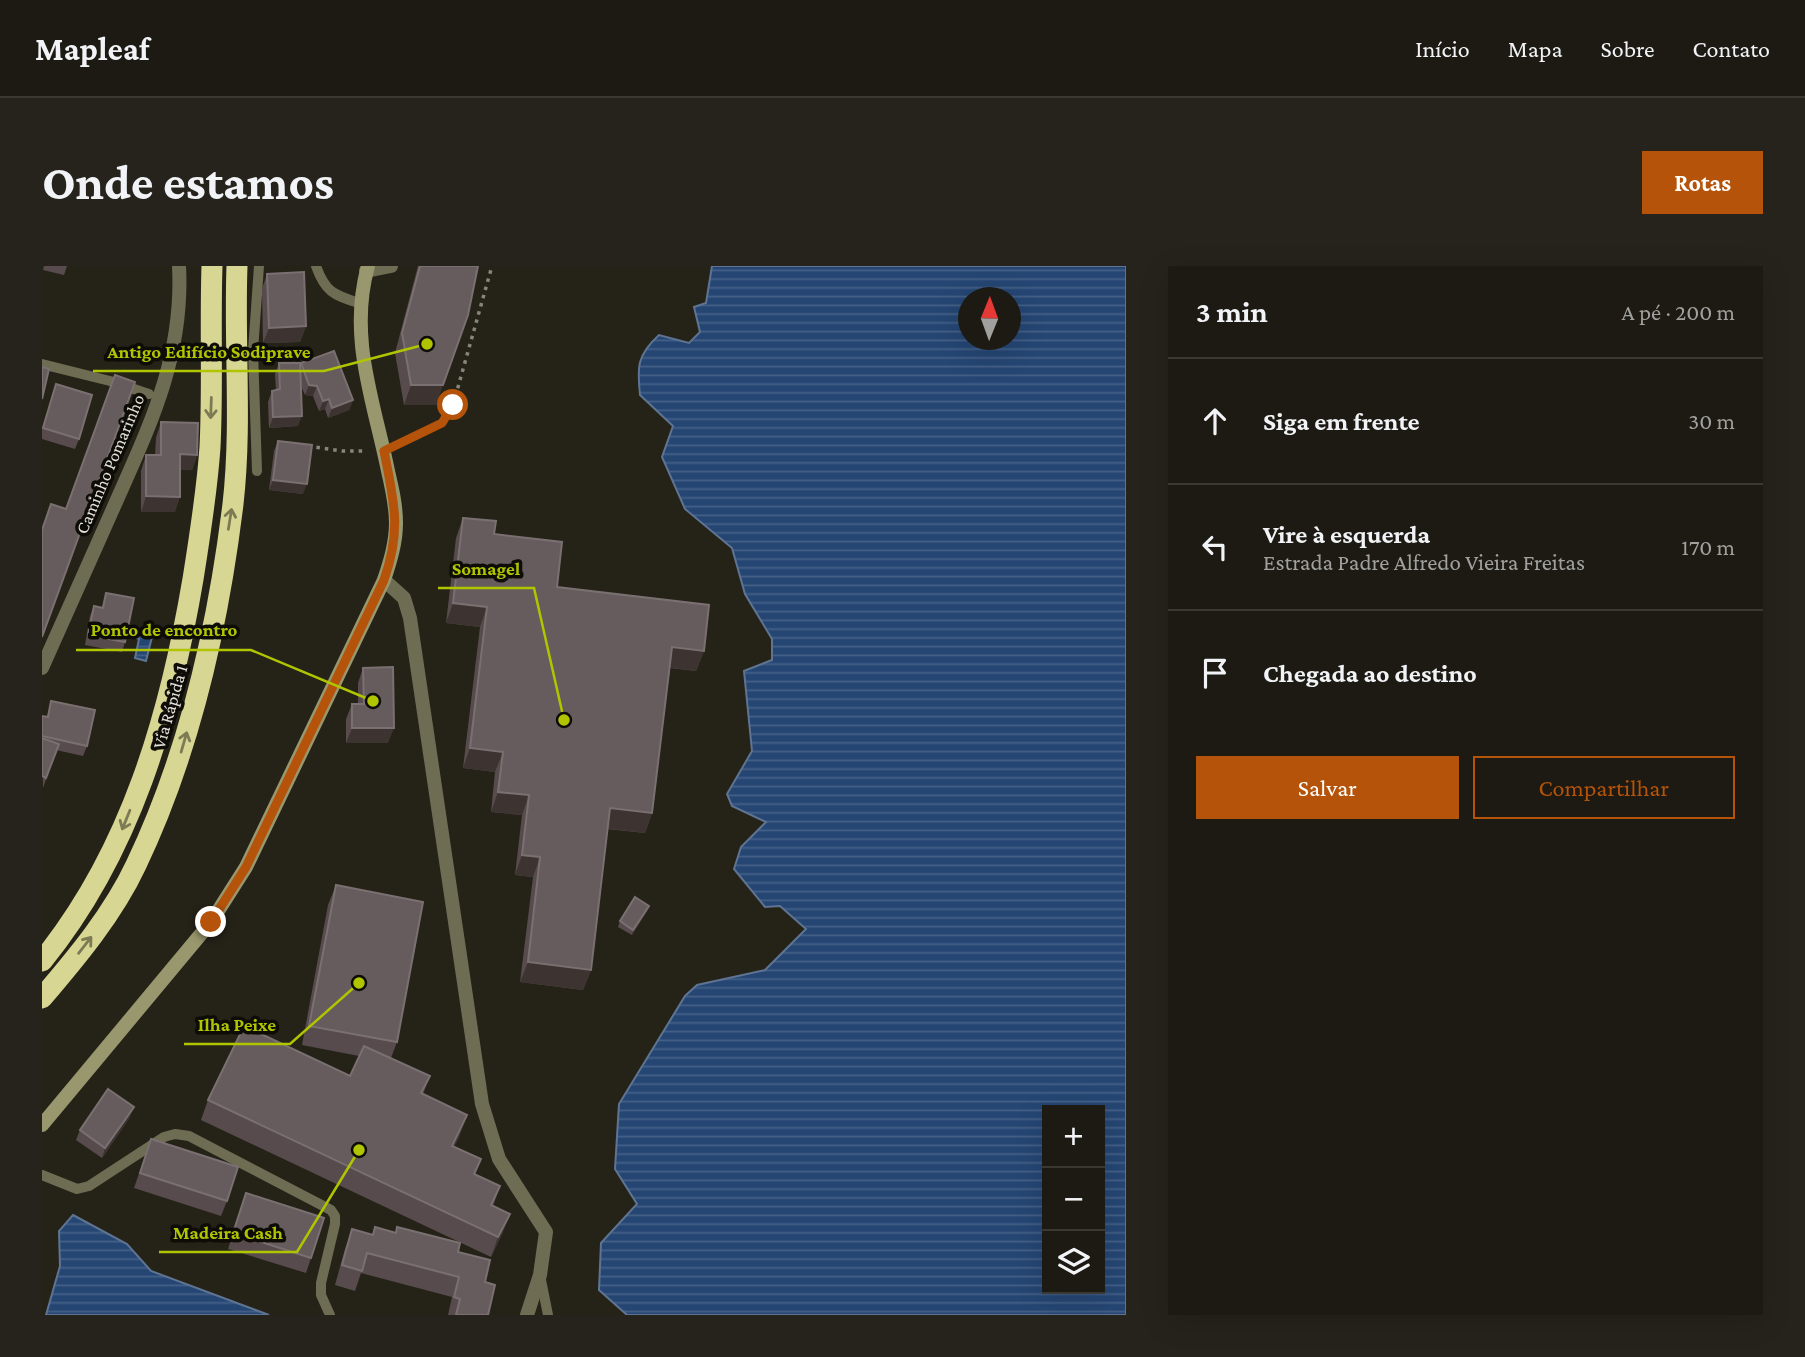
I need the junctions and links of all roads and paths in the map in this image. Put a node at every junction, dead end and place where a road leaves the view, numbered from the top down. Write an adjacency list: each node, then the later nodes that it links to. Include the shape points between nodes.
1 (179, 266): 18 (street, Caminho Pomarinho, via 172,359 157,404)
2 (212, 266): 19 (highway, Via Rápida 1, one-way to 19, via 210,447 182,644 153,752 114,849 79,912)
3 (237, 266): 11 (highway, Via Rápida 1)
4 (246, 266): 11 (highway)
5 (259, 266): 16 (lane, via 253,351)
6 (316, 266): 10 (lane, via 322,283 334,295)
7 (391, 266): 9 (street)
8 (492, 266): 15 (path, via 453,405 442,423)
9 (367, 269): 10 (main road)
10 (362, 304): 15 (main road, via 364,370)
11 (236, 307): 20 (highway, Via Rápida 1, one-way to 11, via 102,922 136,865 188,730 209,654 233,503)
12 (42, 365): 13 (lane)
13 (149, 394)
14 (306, 446): 15 (path)
15 (384, 451): 17 (main road, via 396,525)
16 (257, 471)
17 (384, 580): 21 (main road, via 246,867 211,922); 23 (street, via 404,598 410,618 482,1104 499,1159 545,1232)
18 (42, 668)
19 (42, 961)
20 (42, 998)
21 (42, 1125)
22 (42, 1175): 24 (lane, via 77,1189 89,1186 164,1137 189,1136 331,1210 335,1224 321,1283)
23 (540, 1275): 25 (street); 26 (lane)
24 (330, 1315)
25 (527, 1315)
26 (548, 1315)

